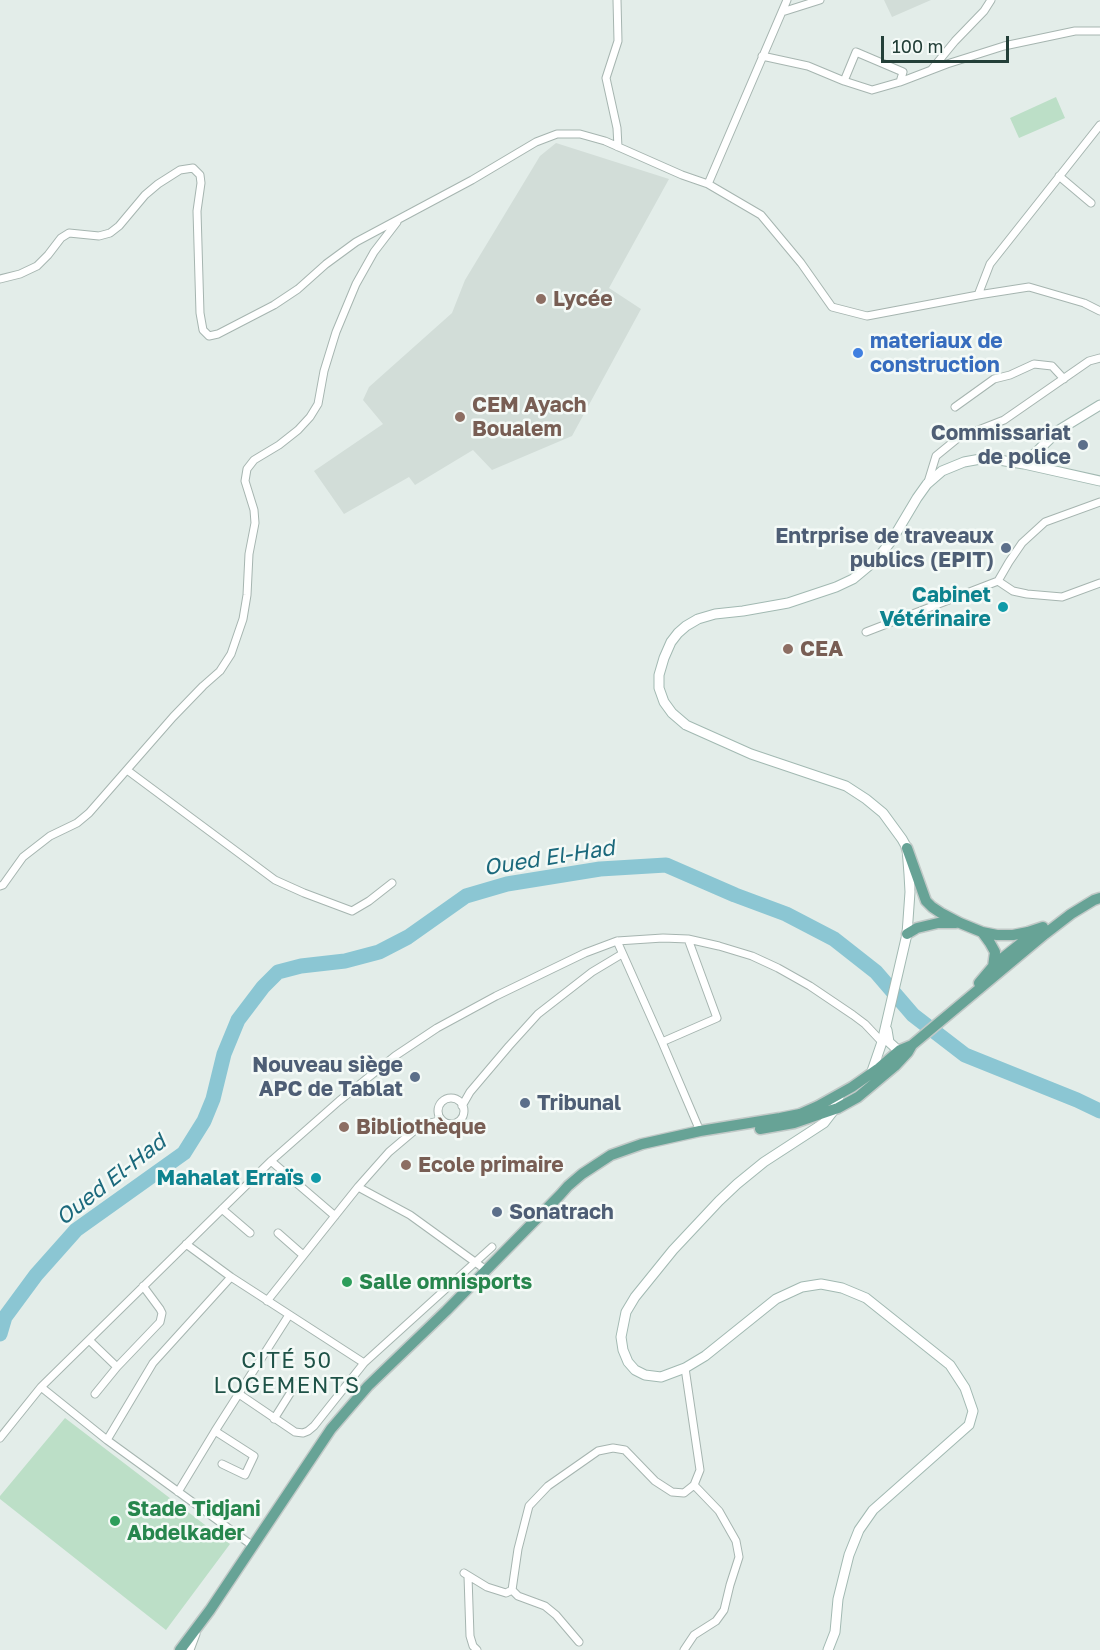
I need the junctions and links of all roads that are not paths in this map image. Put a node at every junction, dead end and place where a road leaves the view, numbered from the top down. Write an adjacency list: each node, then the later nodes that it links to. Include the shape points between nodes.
1 (617, 0): 12 (street, via 618,41 606,78)
2 (787, 0): 5 (street)
3 (820, 0): 5 (street)
4 (991, 0): 8 (street)
5 (782, 12): 7 (street)
6 (1100, 31): 8 (street, via 1037,38)
7 (762, 56): 9 (street, via 808,66); 14 (street)
8 (931, 70): 10 (street)
9 (844, 81): 10 (street, via 872,90); 10 (street, via 856,52 903,72)
10 (900, 82)
11 (1100, 125): 13 (street)
12 (618, 147): 14 (street); 16 (street, via 580,134 557,134)
13 (1059, 176): 15 (street); 18 (street, via 990,264)
14 (708, 184): 18 (street, via 761,215 832,307 867,316)
15 (1091, 203)
16 (398, 220): 17 (street, via 356,242 274,305 209,336 203,330 200,313 197,211 201,183 200,174 193,168 158,184 110,233 69,233 37,266); 31 (street, via 356,284 336,332 318,404 289,438 246,469 255,523 243,620 231,654 220,671)
17 (0, 279)
18 (978, 294): 19 (street, via 1029,287)
19 (1100, 311)
20 (1100, 358): 21 (street)
21 (1064, 379): 23 (street, via 1052,366 1034,364 994,379); 26 (street, via 1004,420 958,438 936,456)
22 (1100, 405): 24 (main road, via 1059,430)
23 (955, 407)
24 (1024, 464): 25 (main road); 26 (main road, via 986,458 964,462 942,471)
25 (1100, 482)
26 (927, 484): 32 (main road, via 892,540 853,579 788,603 698,619 671,642 659,675 664,702 686,725 751,754 846,786 883,813)
27 (1100, 502): 28 (street, via 1045,522 1022,543)
28 (998, 581): 29 (street, via 1014,591 1062,597); 30 (street)
29 (1100, 583)
30 (866, 632)
31 (127, 770): 33 (street, via 275,880 304,893 352,911); 34 (street, via 77,823 23,856)
32 (907, 848): 37 (main road, via 926,901); 40 (main road)
33 (392, 883)
34 (0, 886)
35 (1100, 898): 36 (main road)
36 (1071, 914): 38 (main road); 45 (main road)
37 (960, 923): 39 (main road); 40 (main road, via 938,922)
38 (1043, 927): 39 (main road, via 1013,935); 44 (main road)
39 (982, 932): 44 (main road, via 993,948)
40 (907, 934): 47 (main road)
41 (687, 939): 42 (street); 48 (street, via 717,1018); 49 (street, via 752,956 778,968 840,1005)
42 (617, 941): 43 (street); 62 (street, via 496,996 437,1028 357,1086)
43 (622, 954): 48 (street); 53 (street, via 548,1005)
44 (994, 964): 45 (main road); 46 (main road)
45 (984, 985): 46 (main road)
46 (964, 1002): 50 (main road)
47 (887, 1022): 49 (main road); 51 (main road, via 890,1042)
48 (662, 1041): 61 (street)
49 (882, 1042): 52 (main road)
50 (912, 1045): 51 (main road); 58 (main road, via 858,1097)
51 (899, 1051): 52 (main road)
52 (870, 1075): 54 (main road)
53 (470, 1092): 55 (street); 56 (street)
54 (840, 1094): 58 (main road); 61 (main road, via 800,1114)
55 (456, 1099): 56 (street); 57 (street, via 445,1099)
56 (462, 1106): 59 (street, via 463,1114 458,1121)
57 (438, 1109): 59 (street); 60 (street)
58 (834, 1110): 64 (main road, via 794,1123 641,1149 598,1168); 81 (main road, via 818,1128 764,1162 719,1201 635,1297 622,1325 623,1350 628,1362 639,1373 654,1377)
59 (442, 1120): 60 (street)
60 (423, 1125): 63 (street, via 397,1143)
61 (700, 1131): 64 (main road, via 611,1155)
62 (271, 1161): 65 (street); 66 (street)
63 (358, 1187): 66 (street); 72 (street, via 410,1215)
64 (560, 1195): 73 (main road)
65 (222, 1209): 67 (street); 69 (street)
66 (335, 1216): 71 (street)
67 (250, 1233)
68 (279, 1233): 71 (street)
69 (186, 1244): 74 (street); 75 (street)
70 (492, 1247): 72 (street)
71 (303, 1256): 76 (street)
72 (476, 1261): 73 (street); 79 (street)
73 (486, 1270): 93 (main road, via 368,1386 331,1429)
74 (231, 1277): 76 (street); 89 (street, via 153,1363)
75 (143, 1286): 78 (street); 80 (street, via 162,1313 160,1322)
76 (267, 1301): 77 (street)
77 (289, 1315): 79 (street); 85 (street)
78 (88, 1340): 80 (street); 83 (street)
79 (364, 1363): 86 (street, via 308,1431 294,1432)
80 (117, 1367): 84 (street)
81 (685, 1368): 91 (street, via 700,1470); 101 (main road, via 776,1299 802,1287 821,1284 866,1298 950,1365 965,1388 973,1411 969,1425 873,1510 859,1530 849,1555)
82 (296, 1384): 86 (street)
83 (41, 1386): 88 (street); 89 (street)
84 (95, 1394)
85 (239, 1394): 86 (street); 87 (street)
86 (274, 1419)
87 (215, 1431): 90 (street, via 254,1456 245,1475); 92 (street)
88 (0, 1438)
89 (107, 1440): 92 (street)
90 (222, 1464)
91 (694, 1485): 94 (street, via 684,1493 672,1492 655,1481 625,1450 598,1451 549,1486 529,1506); 100 (street, via 719,1511 736,1541 739,1557 724,1610 716,1621 694,1635)
92 (178, 1492): 93 (street)
93 (253, 1546): 95 (main road)
94 (512, 1590): 96 (street, via 545,1606); 99 (street, via 506,1593 487,1587 466,1574 470,1636)
95 (198, 1626): 97 (main road); 98 (street)
96 (579, 1642)
97 (180, 1650)
98 (190, 1650)
99 (477, 1650)
100 (684, 1650)
101 (828, 1650)

